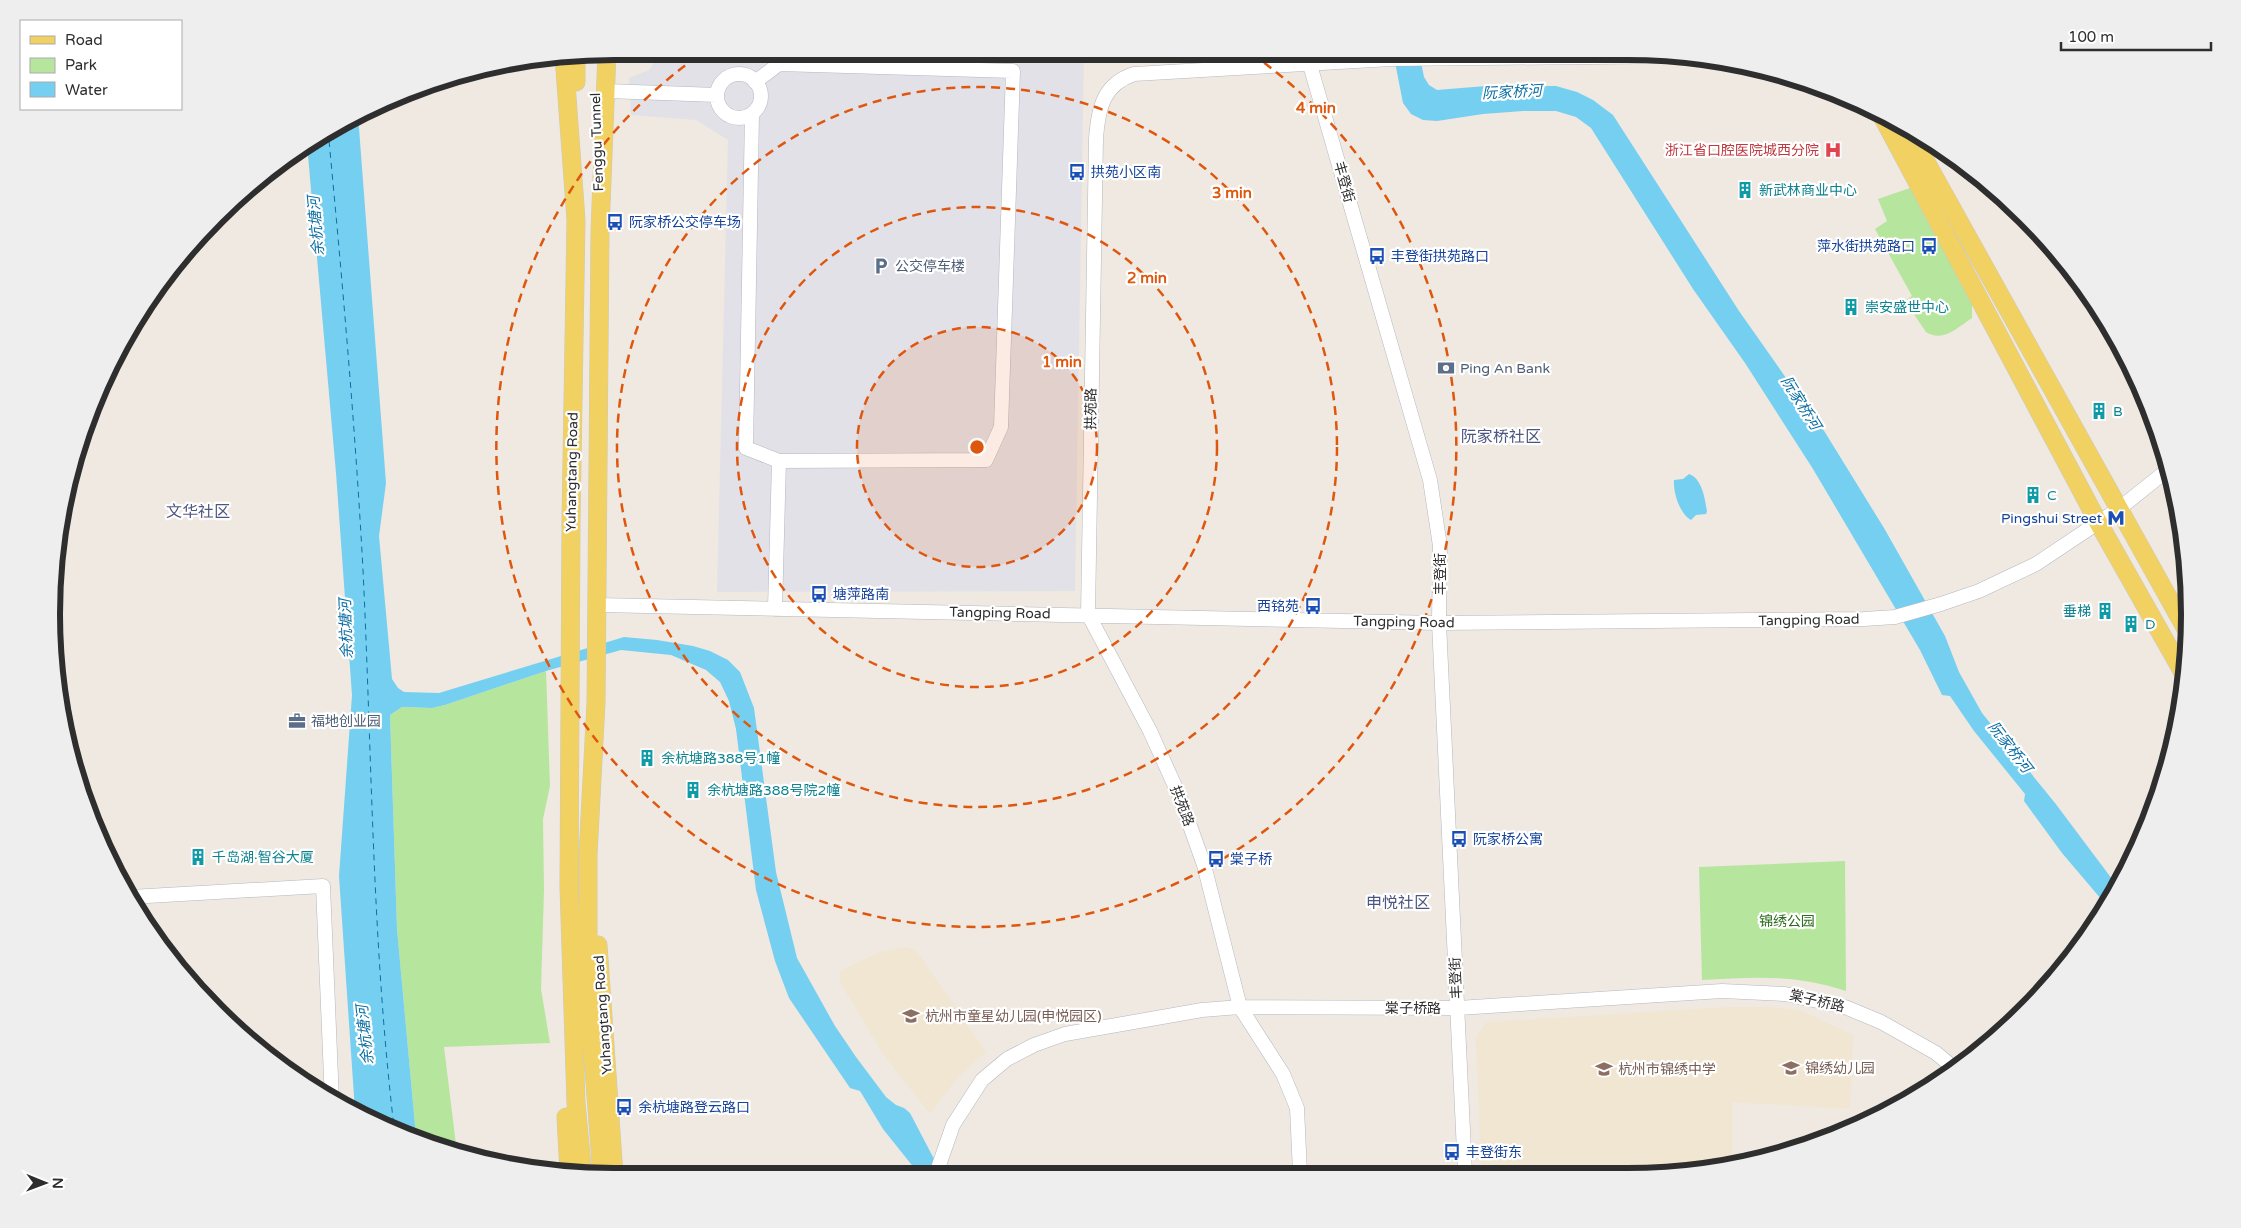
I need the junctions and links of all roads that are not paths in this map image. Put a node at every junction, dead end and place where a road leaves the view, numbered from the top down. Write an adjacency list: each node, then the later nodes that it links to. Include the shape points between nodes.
1 (607, 60): 8 (main road, Yuhangtang Road)
2 (1298, 60): 21 (street, 拱苑路, via 1134,74 1121,78 1109,90 1101,106 1096,139)
3 (1310, 60): 23 (street, 丰登街, via 1430,480 1440,546)
4 (576, 61): 13 (main road, Fenggu Tunnel)
5 (594, 61): 14 (main road, Fenggu Tunnel)
6 (564, 63): 13 (main road, Yuhangtang Road)
7 (755, 82): 9 (street, via 749,77 735,75 722,82); 10 (street, via 761,95); 15 (street, via 779,64 1013,71 1001,428 986,460)
8 (607, 91): 9 (street); 14 (main road, Yuhangtang Road)
9 (717, 95): 10 (street, via 720,109 731,117 745,118)
10 (752, 114): 15 (street, via 746,448)
11 (1887, 125): 18 (main road)
12 (1914, 140): 17 (main road)
13 (576, 220): 26 (main road, Yuhangtang Road)
14 (600, 231): 19 (main road, Yuhangtang Road)
15 (779, 461): 20 (street)
16 (2163, 474): 17 (street, Tangping Road)
17 (2120, 508): 18 (street, Tangping Road); 22 (main road)
18 (2098, 522): 23 (street, Tangping Road, via 2036,564 1979,591 1895,617); 24 (main road)
19 (598, 605): 20 (street, Tangping Road); 25 (main road, Yuhangtang Road)
20 (775, 608): 21 (street, Tangping Road)
21 (1088, 614): 23 (street, Tangping Road); 28 (street, 拱苑路, via 1150,731 1179,795 1204,865)
22 (2181, 621)
23 (1439, 623): 29 (street, 丰登街)
24 (2178, 664)
25 (588, 855): 34 (main road, Yuhangtang Road, via 588,991); 35 (main road, Yuhangtang Road, via 599,953)
26 (569, 887): 32 (main road, Yuhangtang Road, via 560,958); 33 (main road, Yuhangtang Road, via 576,1103)
27 (137, 897): 31 (street, via 323,886)
28 (1240, 1007): 29 (street, 棠子桥路); 36 (street, 棠子桥路, via 1202,1010 1073,1032 1034,1045 1007,1059 982,1080 953,1125); 37 (street, 拱苑路, via 1283,1074 1297,1108)
29 (1458, 1008): 30 (street, 棠子桥路, via 1722,991 1786,994 1845,1007 1881,1022 1936,1053); 38 (street, 丰登街)
30 (1950, 1064)
31 (332, 1091)
32 (569, 1166)
33 (582, 1167)
34 (601, 1168)
35 (613, 1168)
36 (938, 1168)
37 (1300, 1168)
38 (1465, 1168)

